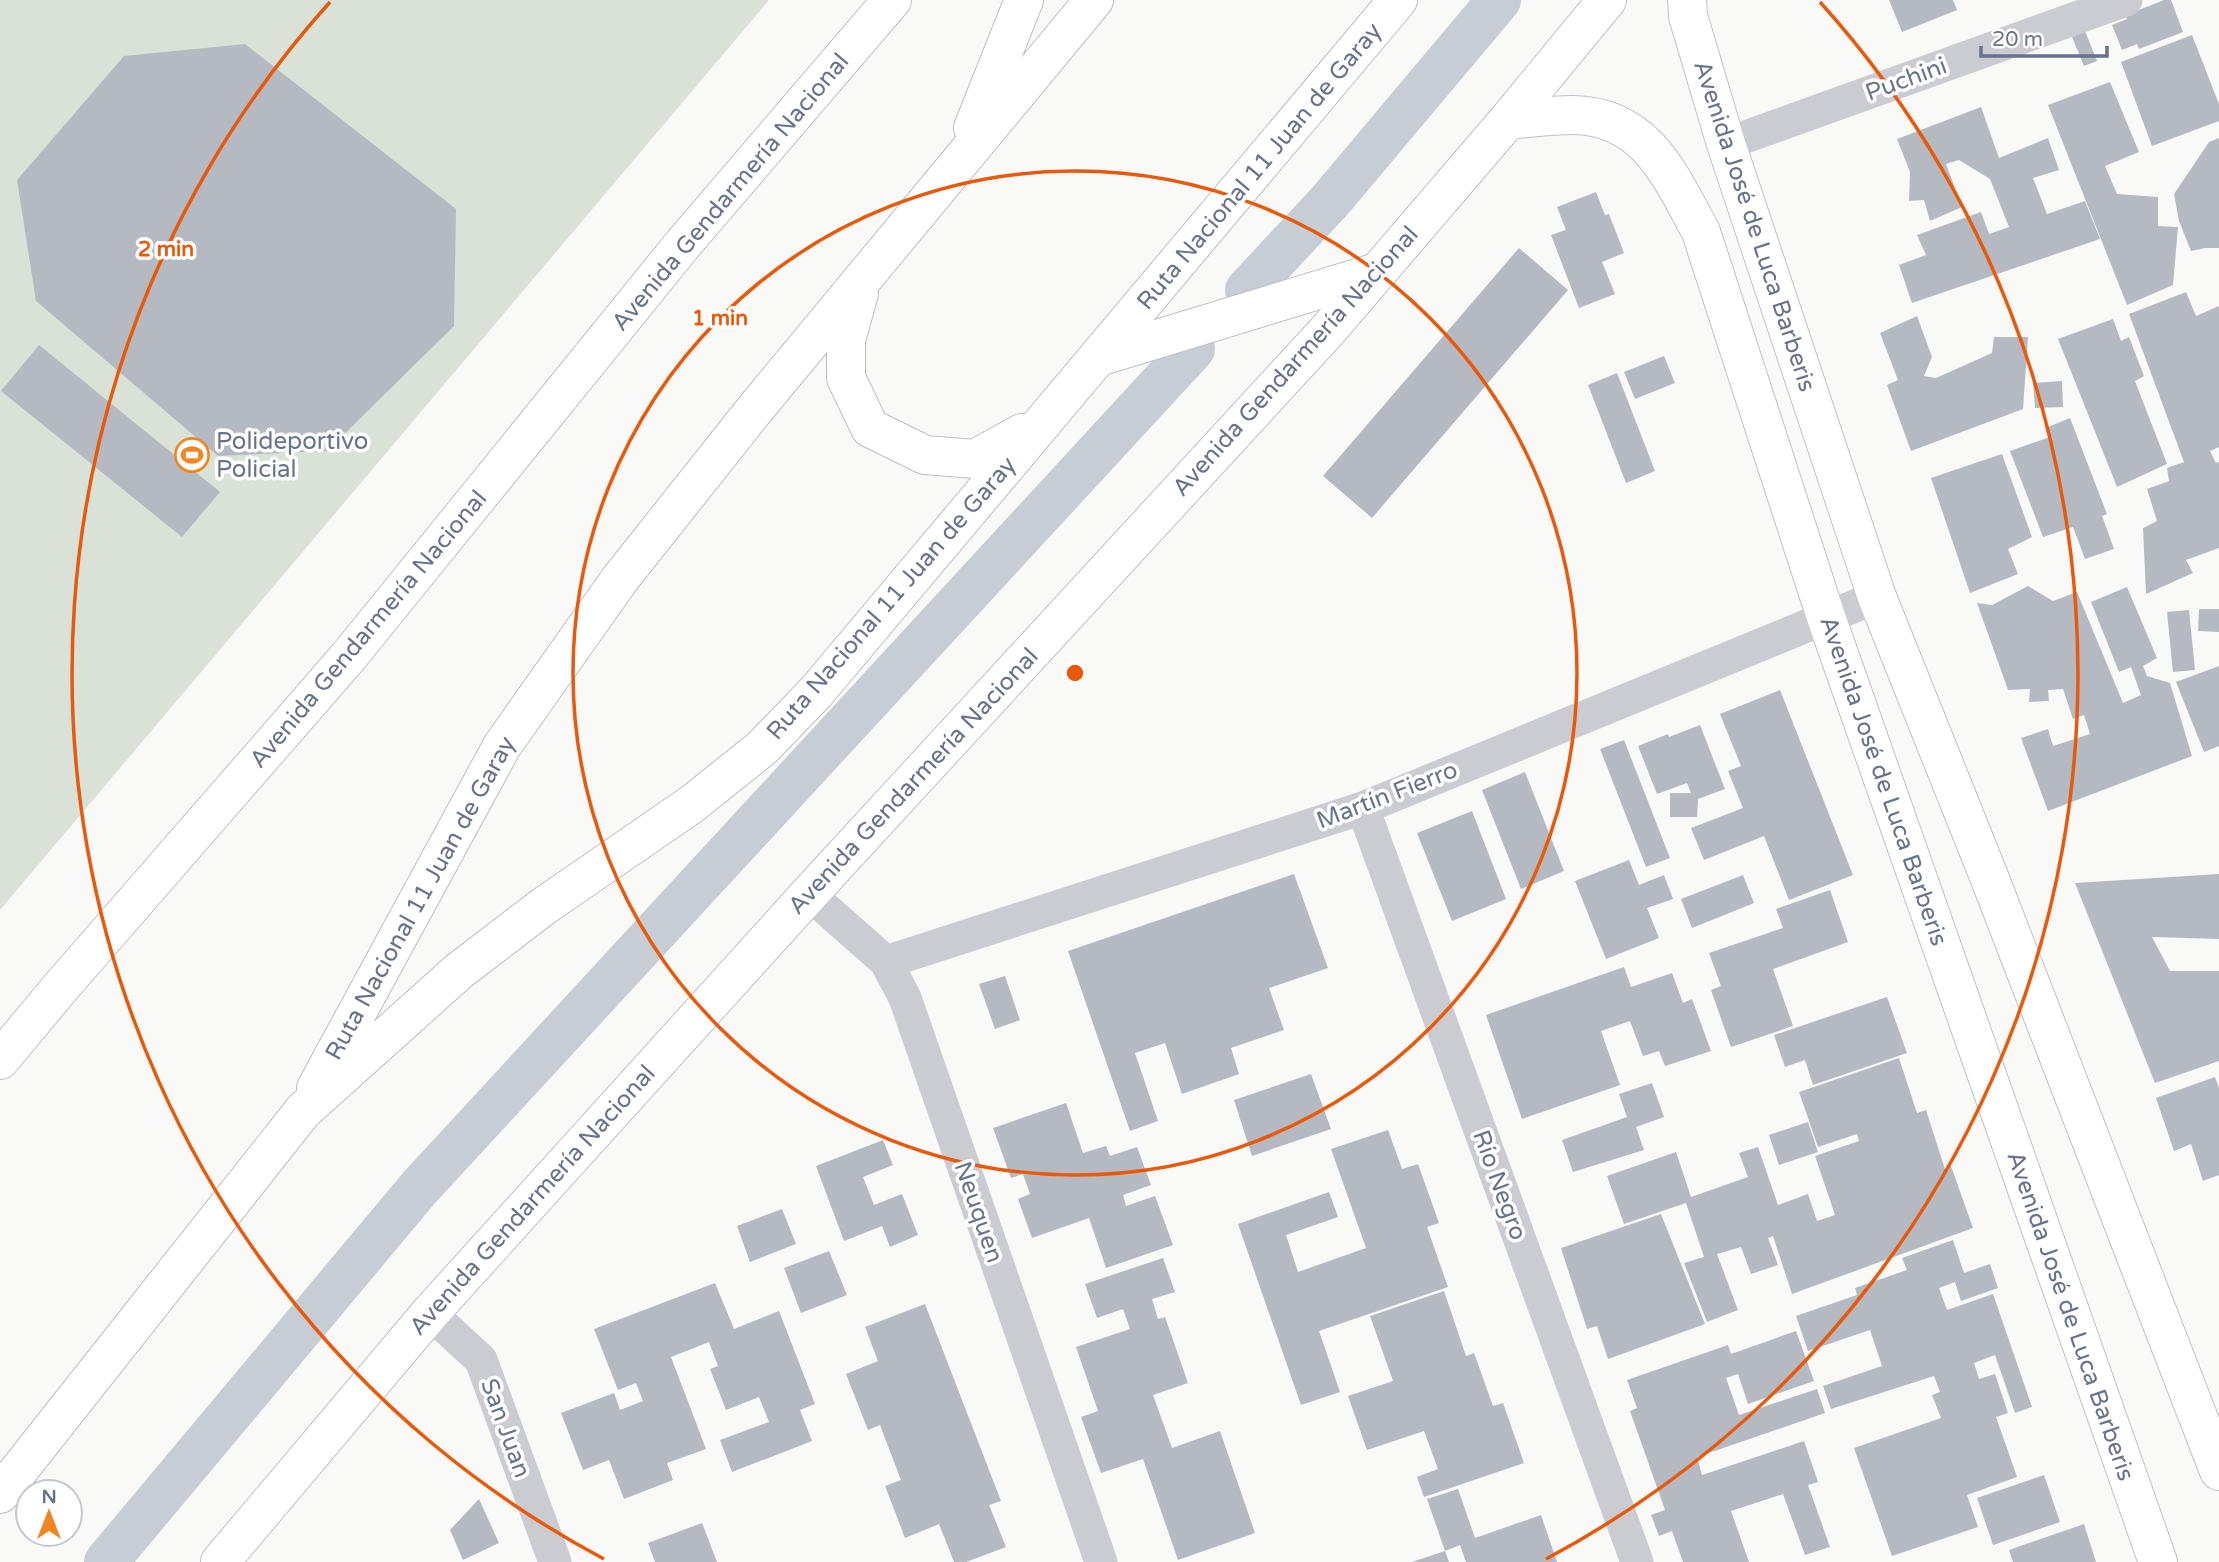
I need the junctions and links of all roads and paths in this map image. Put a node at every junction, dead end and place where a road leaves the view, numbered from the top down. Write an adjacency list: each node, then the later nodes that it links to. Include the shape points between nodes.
1 (892, 0): 20 (main road, Avenida Gendarmería Nacional, via 683,244 349,656)
2 (1024, 0): 10 (main road)
3 (1094, 0): 10 (main road, Ruta Nacional 11 Juan de Garay)
4 (1398, 0): 13 (main road, Ruta Nacional 11 Juan de Garay)
5 (1607, 0): 8 (main road, Avenida Gendarmería Nacional)
6 (1687, 0): 9 (main road, Avenida José de Luca Barberis)
7 (2126, 0): 9 (street, Puchini)
8 (1508, 120): 11 (main road, Avenida Gendarmería Nacional); 16 (main road, Avenida José de Luca Barberis, via 1575,115 1615,122 1641,138 1670,174 1701,232)
9 (1726, 144): 15 (main road, Avenida José de Luca Barberis)
10 (960, 162): 12 (main road, Ruta Nacional 11 Juan de Garay)
11 (1374, 274): 13 (main road); 18 (main road, Avenida Gendarmería Nacional, via 1328,330)
12 (864, 278): 14 (main road, via 846,340 846,378 870,428 925,455 975,459); 21 (main road, Ruta Nacional 11 Juan de Garay, via 620,579 502,746)
13 (1098, 357): 14 (main road, Ruta Nacional 11 Juan de Garay)
14 (1042, 423): 21 (main road, Ruta Nacional 11 Juan de Garay, via 816,692 762,748 692,804 459,971)
15 (1877, 597): 16 (street, Martín Fierro); 23 (main road, Avenida José de Luca Barberis)
16 (1826, 617): 17 (street, Martín Fierro); 29 (main road, Avenida José de Luca Barberis)
17 (1363, 808): 19 (street, Martín Fierro); 28 (street, Río Negro)
18 (809, 894): 19 (street, Neuquen); 22 (main road, Avenida Gendarmería Nacional)
19 (886, 962): 27 (street, Neuquen, via 905,998)
20 (0, 1060)
21 (303, 1111): 24 (main road, Ruta Nacional 11 Juan de Garay)
22 (430, 1312): 25 (main road, Avenida Gendarmería Nacional); 26 (street, San Juan, via 481,1360)
23 (2219, 1471)
24 (0, 1494)
25 (220, 1562)
26 (555, 1562)
27 (1101, 1562)
28 (1637, 1562)
29 (2158, 1562)

